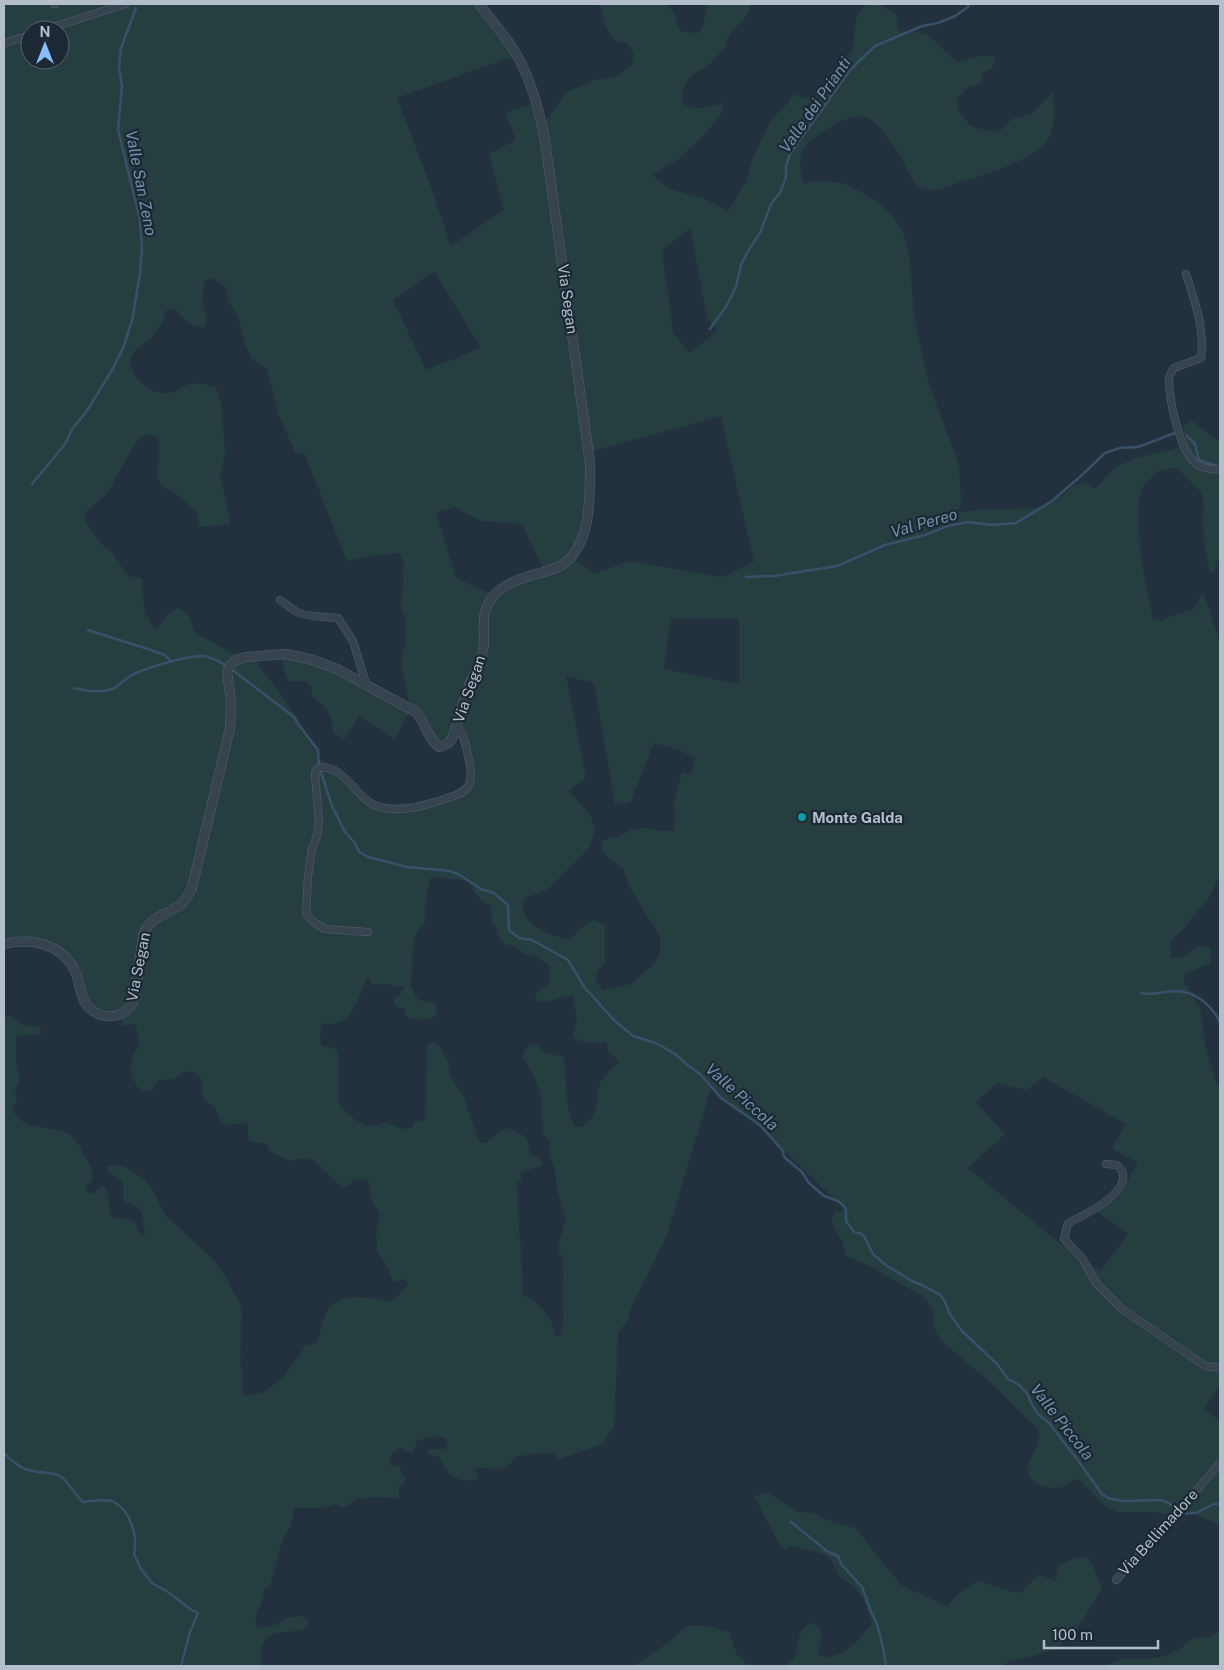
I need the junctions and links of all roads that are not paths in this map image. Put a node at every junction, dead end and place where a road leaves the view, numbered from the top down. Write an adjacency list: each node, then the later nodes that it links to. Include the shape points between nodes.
1 (125, 4): 3 (street)
2 (479, 4): 10 (street, Via Segan, via 512,48 539,107 589,454 590,494 584,535 578,550 562,565 502,587 489,602 484,617 483,650)
3 (70, 22)
4 (20, 37): 5 (street)
5 (4, 43)
6 (1186, 274): 7 (street, via 1197,308 1203,345 1201,358 1174,368 1169,376 1174,419 1186,450 1196,464)
7 (1220, 470)
8 (280, 600): 9 (street, via 297,612 338,618 353,642)
9 (366, 684): 10 (street, Via Segan, via 416,712 439,747 450,742); 12 (street, Via Segan, via 337,669 286,654 246,657 230,665 227,672 230,728 192,888 182,904 146,926 135,997 125,1013 101,1015 88,1007 72,965 48,946 23,941)
10 (457, 726): 11 (street, via 462,732 470,786 463,793 446,799 417,808 377,806 332,770 318,768 315,773 319,822 312,848 306,914 312,922 325,929)
11 (368, 932)
12 (4, 944)
13 (1106, 1164): 14 (street, via 1117,1165 1123,1172 1123,1182 1111,1197 1068,1223 1064,1239 1082,1258 1096,1283 1122,1310 1205,1366)
14 (1220, 1368)
15 (1220, 1462): 16 (street, Via Bellimadore)
16 (1116, 1580)

